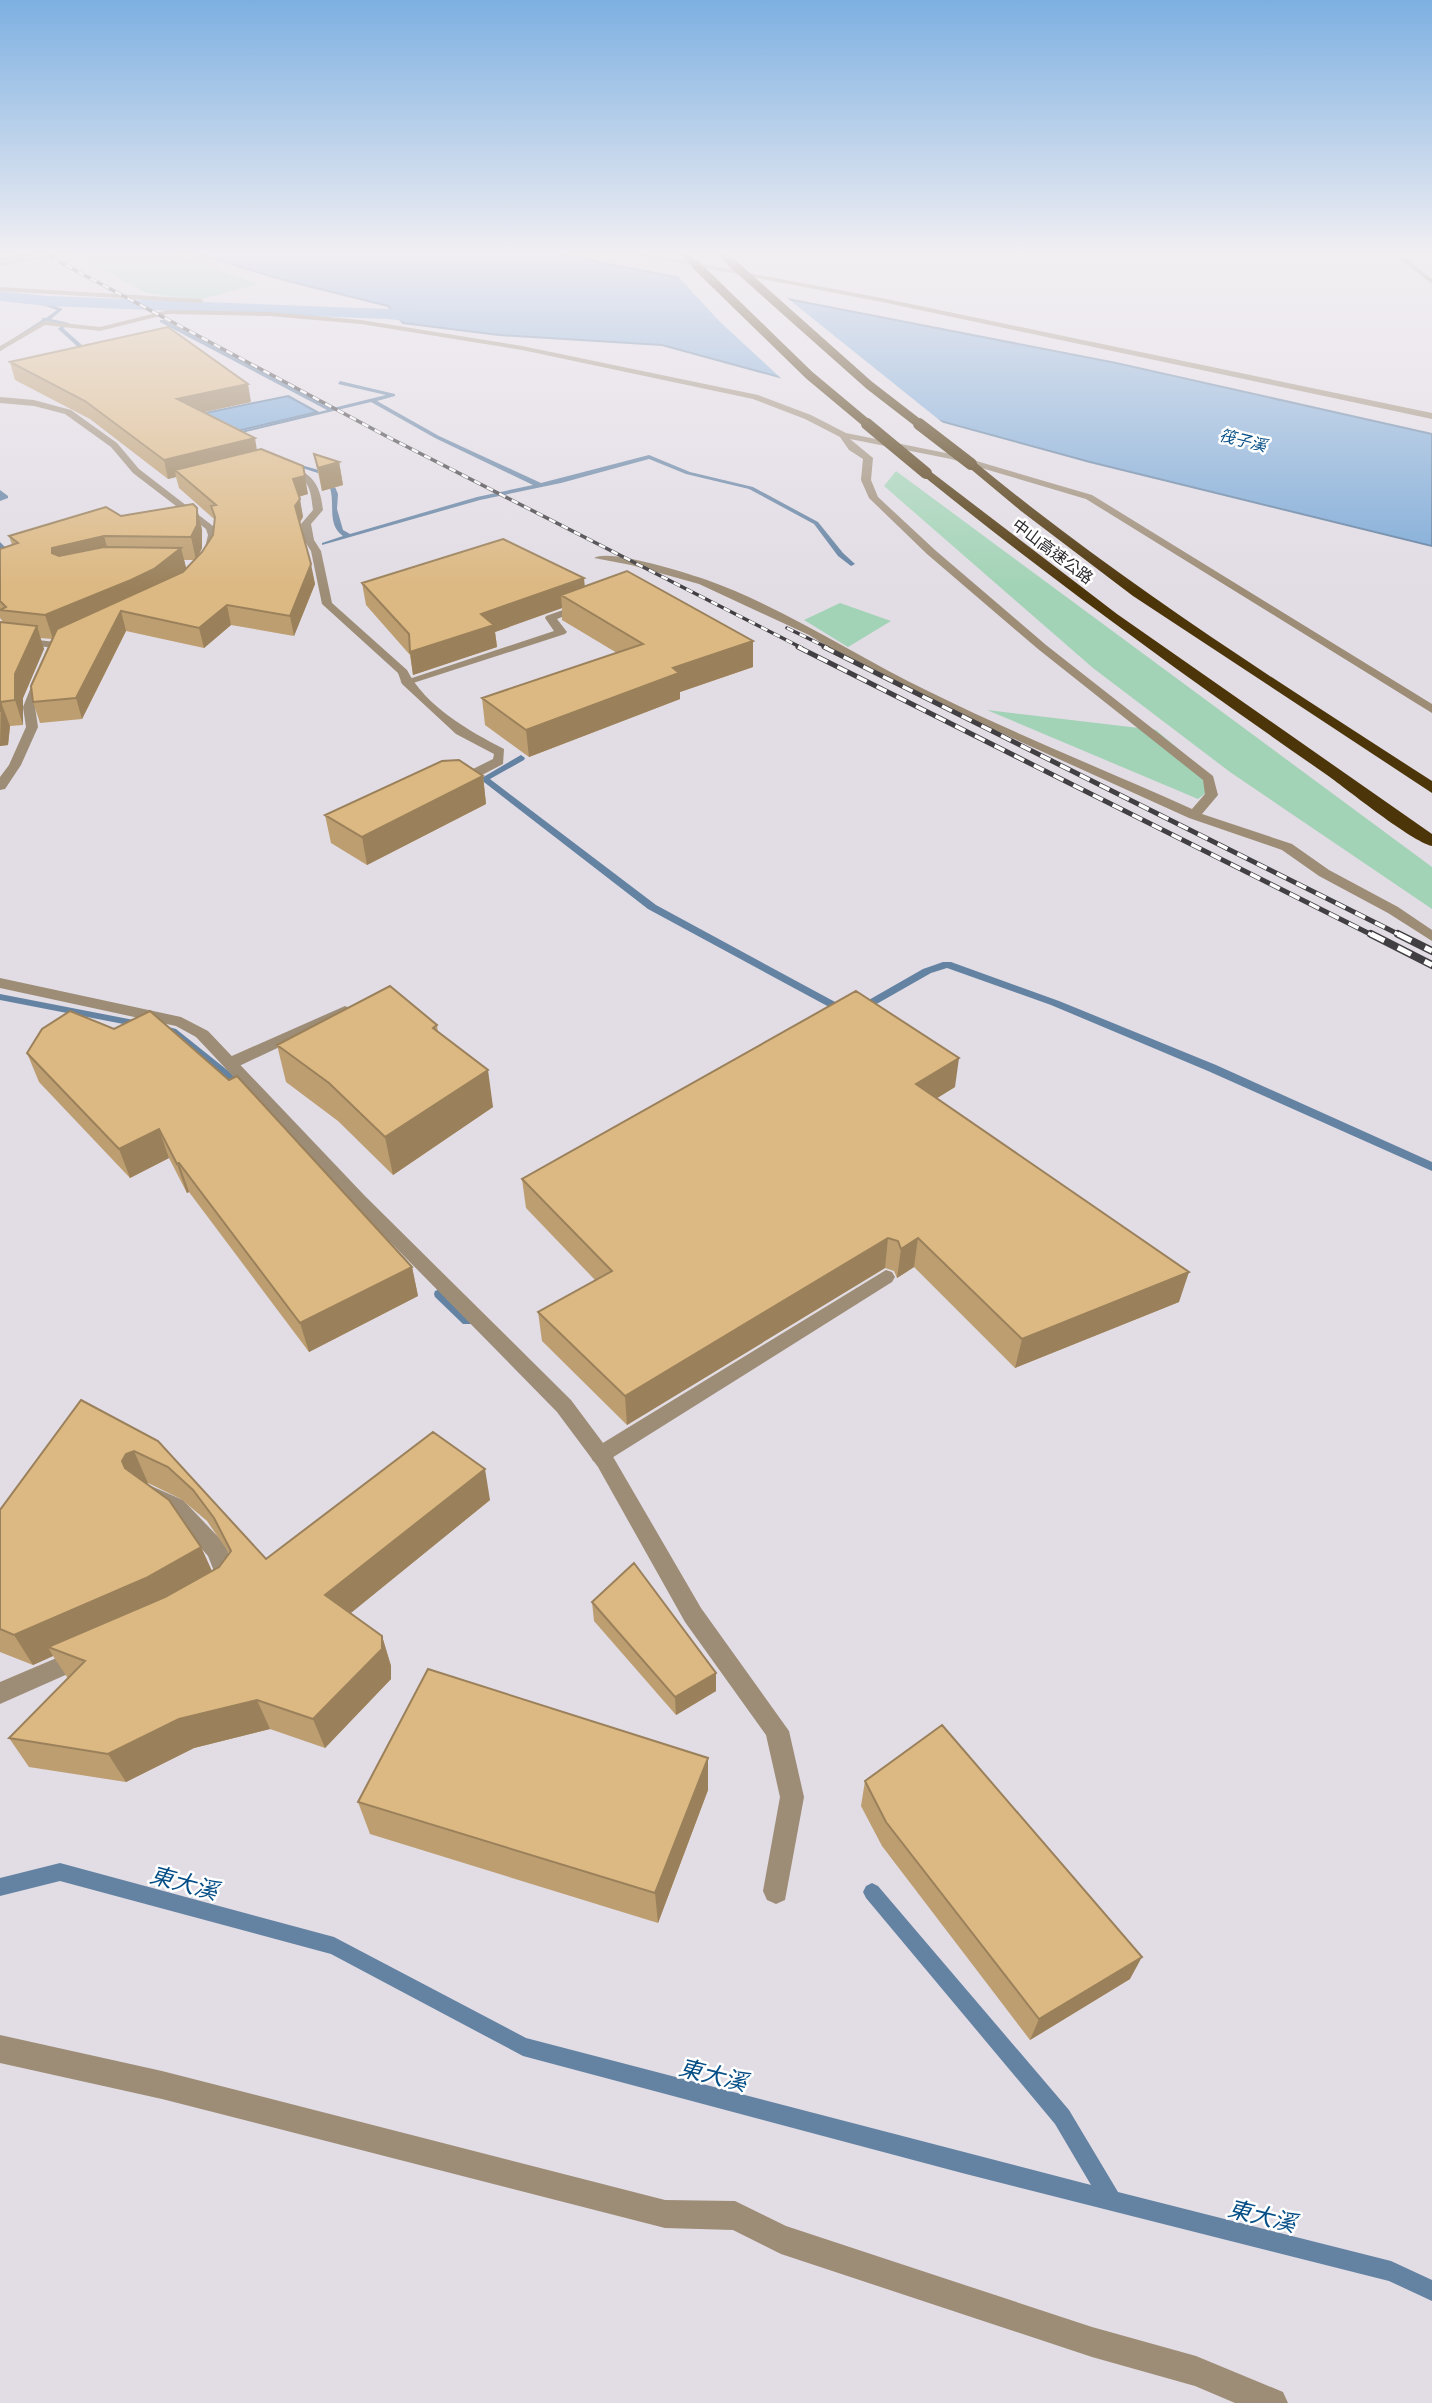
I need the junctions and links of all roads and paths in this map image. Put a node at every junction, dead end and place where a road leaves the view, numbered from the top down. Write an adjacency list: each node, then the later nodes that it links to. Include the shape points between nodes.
1 (605, 364): 7 (street, via 755,397)
2 (798, 364): 25 (highway, 中山高速公路, bridge, via 1013,544)
3 (846, 364): 23 (highway, 中山高速公路, bridge, via 1030,515 1201,637)
4 (1186, 364): 6 (street)
5 (0, 400): 10 (street, via 68,412 114,445)
6 (1432, 416)
7 (843, 435): 20 (street, via 953,457 1089,497); 24 (street, via 868,458 866,480 874,498 931,552 1209,779 1212,795)
8 (276, 465): 19 (street, via 309,476 316,484 318,510 306,524 306,534 316,551 327,604 403,672)
9 (168, 485): 10 (street)
10 (156, 488): 12 (street, via 210,528 210,553)
11 (599, 558): 24 (street, via 632,562 703,582 813,633 928,696)
12 (202, 566)
13 (598, 601): 19 (street, via 550,618 561,632)
14 (67, 637): 16 (street)
15 (0, 639): 16 (street)
16 (56, 645): 17 (street)
17 (50, 657)
18 (44, 669): 22 (street, via 29,707 32,727)
19 (406, 682): 21 (street, via 460,731 502,757)
20 (1432, 709)
21 (453, 784)
22 (0, 786)
23 (1432, 788)
24 (1194, 815): 26 (street, via 1287,847)
25 (1432, 841)
26 (1432, 937)
27 (1, 985): 29 (street, via 181,1022 202,1034)
28 (356, 1005): 29 (street)
29 (230, 1063): 31 (street, via 564,1406)
30 (886, 1277): 31 (street)
31 (600, 1455): 36 (street, via 693,1615 777,1731 792,1797)
32 (149, 1494): 33 (street, via 176,1506 217,1551 230,1581)
33 (212, 1594)
34 (97, 1650): 35 (street)
35 (0, 1693)
36 (776, 1891)
37 (0, 2049): 38 (street, via 162,2085 665,2214 735,2216 781,2239 1092,2342 1196,2371)
38 (1272, 2403)

